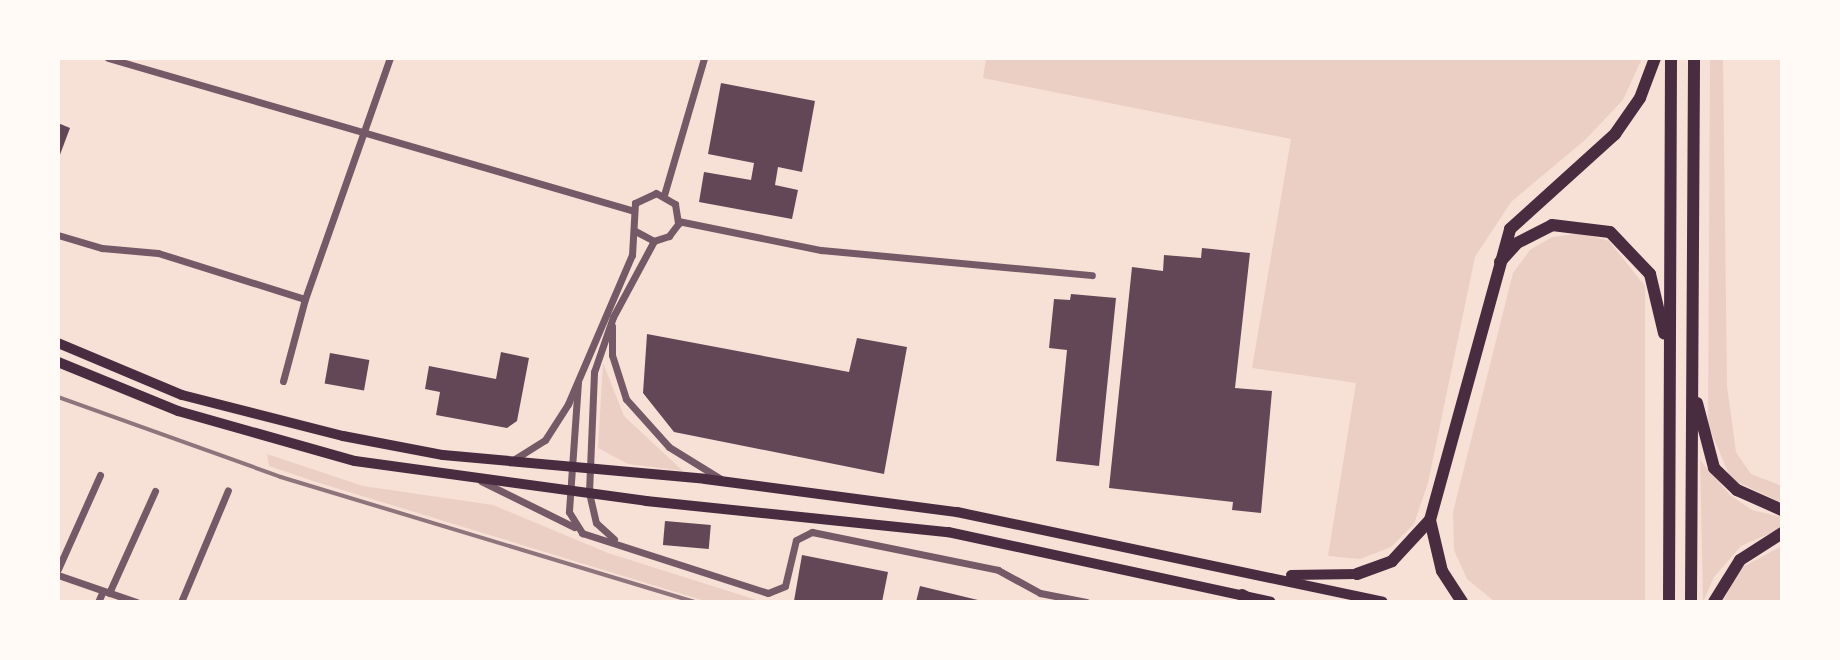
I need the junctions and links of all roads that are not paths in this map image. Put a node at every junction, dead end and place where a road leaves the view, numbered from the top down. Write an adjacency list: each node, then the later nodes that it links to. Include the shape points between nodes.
1 (108, 58): 7 (street)
2 (390, 58): 7 (street)
3 (704, 58): 8 (street)
4 (1655, 58): 14 (highway, via 1640,98 1615,134 1522,213)
5 (1671, 58): 19 (highway)
6 (1693, 58): 21 (highway)
7 (363, 135): 9 (street); 16 (street)
8 (664, 195): 9 (street, via 648,194); 10 (street, via 675,204)
9 (631, 210): 11 (street)
10 (678, 221): 13 (street, via 669,236); 15 (street, via 821,250)
11 (635, 230): 13 (street); 23 (street, via 627,267)
12 (58, 235): 16 (street, via 102,248 158,253)
13 (654, 241): 17 (street)
14 (1493, 274): 19 (highway, via 1517,243 1552,225 1610,232 1650,274); 35 (highway)
15 (1092, 275)
16 (305, 299): 22 (street)
17 (613, 317): 26 (street, via 594,372); 29 (street, via 612,355 626,399 669,447)
18 (58, 343): 24 (main road, via 182,395 262,419)
19 (1669, 359): 53 (highway)
20 (58, 362): 28 (main road, via 262,438 355,461)
21 (1691, 375): 34 (highway, via 1714,468 1737,490); 54 (highway)
22 (283, 381)
23 (578, 382): 24 (street, via 545,440); 25 (street)
24 (508, 463): 25 (main road)
25 (570, 469): 26 (main road); 31 (street)
26 (589, 470): 29 (main road); 33 (street)
27 (100, 475): 39 (street)
28 (481, 481): 31 (main road); 36 (street)
29 (725, 482): 42 (main road, via 957,512)
30 (228, 490): 47 (street)
31 (569, 490): 33 (main road); 36 (street)
32 (155, 491): 43 (street)
33 (589, 492): 38 (street, via 596,523); 44 (main road, via 948,532)
34 (1782, 510)
35 (1430, 520): 40 (highway, via 1392,561); 52 (highway, via 1442,571)
36 (574, 527): 38 (street)
37 (1782, 533): 55 (highway, via 1740,560)
38 (617, 541): 48 (street, via 778,593 796,540 812,532 999,570 1040,593)
39 (58, 569)
40 (1357, 574): 42 (main road)
41 (58, 575): 43 (street)
42 (1273, 575): 51 (main road)
43 (106, 592): 45 (street); 46 (street)
44 (1242, 595): 49 (highway); 50 (main road)
45 (99, 602)
46 (136, 602)
47 (181, 602)
48 (1086, 602)
49 (1254, 602)
50 (1271, 602)
51 (1383, 602)
52 (1462, 602)
53 (1669, 602)
54 (1691, 602)
55 (1714, 602)

